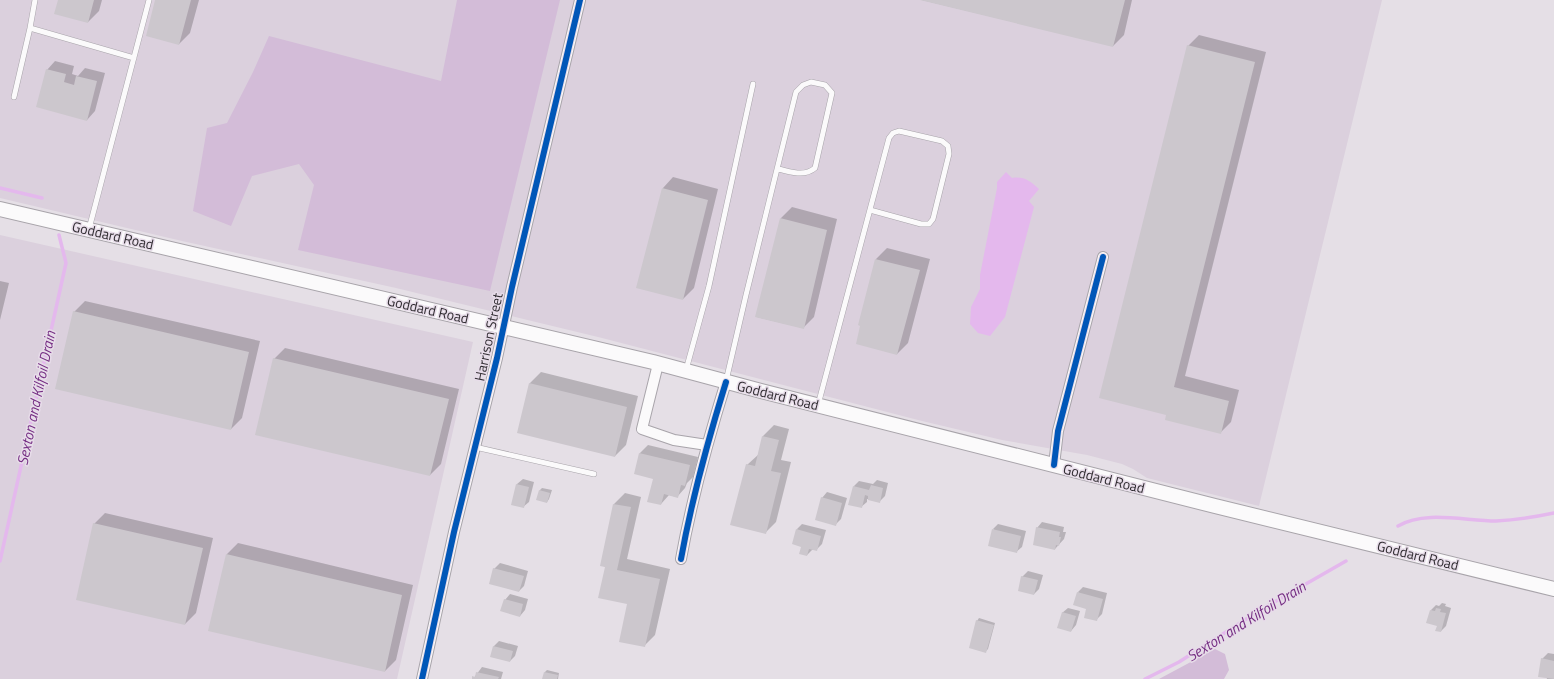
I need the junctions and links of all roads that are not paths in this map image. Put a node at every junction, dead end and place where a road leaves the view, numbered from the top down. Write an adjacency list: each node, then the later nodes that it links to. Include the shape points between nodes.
1 (35, 0): 4 (lane)
2 (149, 0): 5 (lane)
3 (580, 0): 13 (street, Harrison Street)
4 (30, 28): 5 (lane); 7 (lane)
5 (134, 58): 11 (lane)
6 (753, 84): 15 (lane, via 709,286)
7 (14, 97)
8 (778, 169): 8 (lane, via 796,92 811,82 825,85 832,93 816,168 809,173 801,174); 16 (lane)
9 (0, 209): 11 (main road, Goddard Road)
10 (870, 210): 10 (lane, via 889,138 893,133 899,131 942,141 948,146 949,154 933,219 929,224); 17 (lane)
11 (89, 230): 13 (main road, Goddard Road)
12 (1103, 257): 20 (street, via 1058,431)
13 (504, 327): 14 (main road, Goddard Road); 19 (street, Harrison Street)
14 (658, 364): 15 (main road, Goddard Road); 18 (street, via 642,429 674,440)
15 (686, 371): 16 (main road, Goddard Road)
16 (726, 382): 17 (main road, Goddard Road); 18 (street)
17 (818, 405): 20 (main road, Goddard Road)
18 (707, 445): 22 (street, via 688,519)
19 (475, 447): 21 (lane); 24 (street, Harrison Street)
20 (1054, 465): 23 (main road, Goddard Road)
21 (594, 474)
22 (681, 559)
23 (1554, 589)
24 (422, 679)

